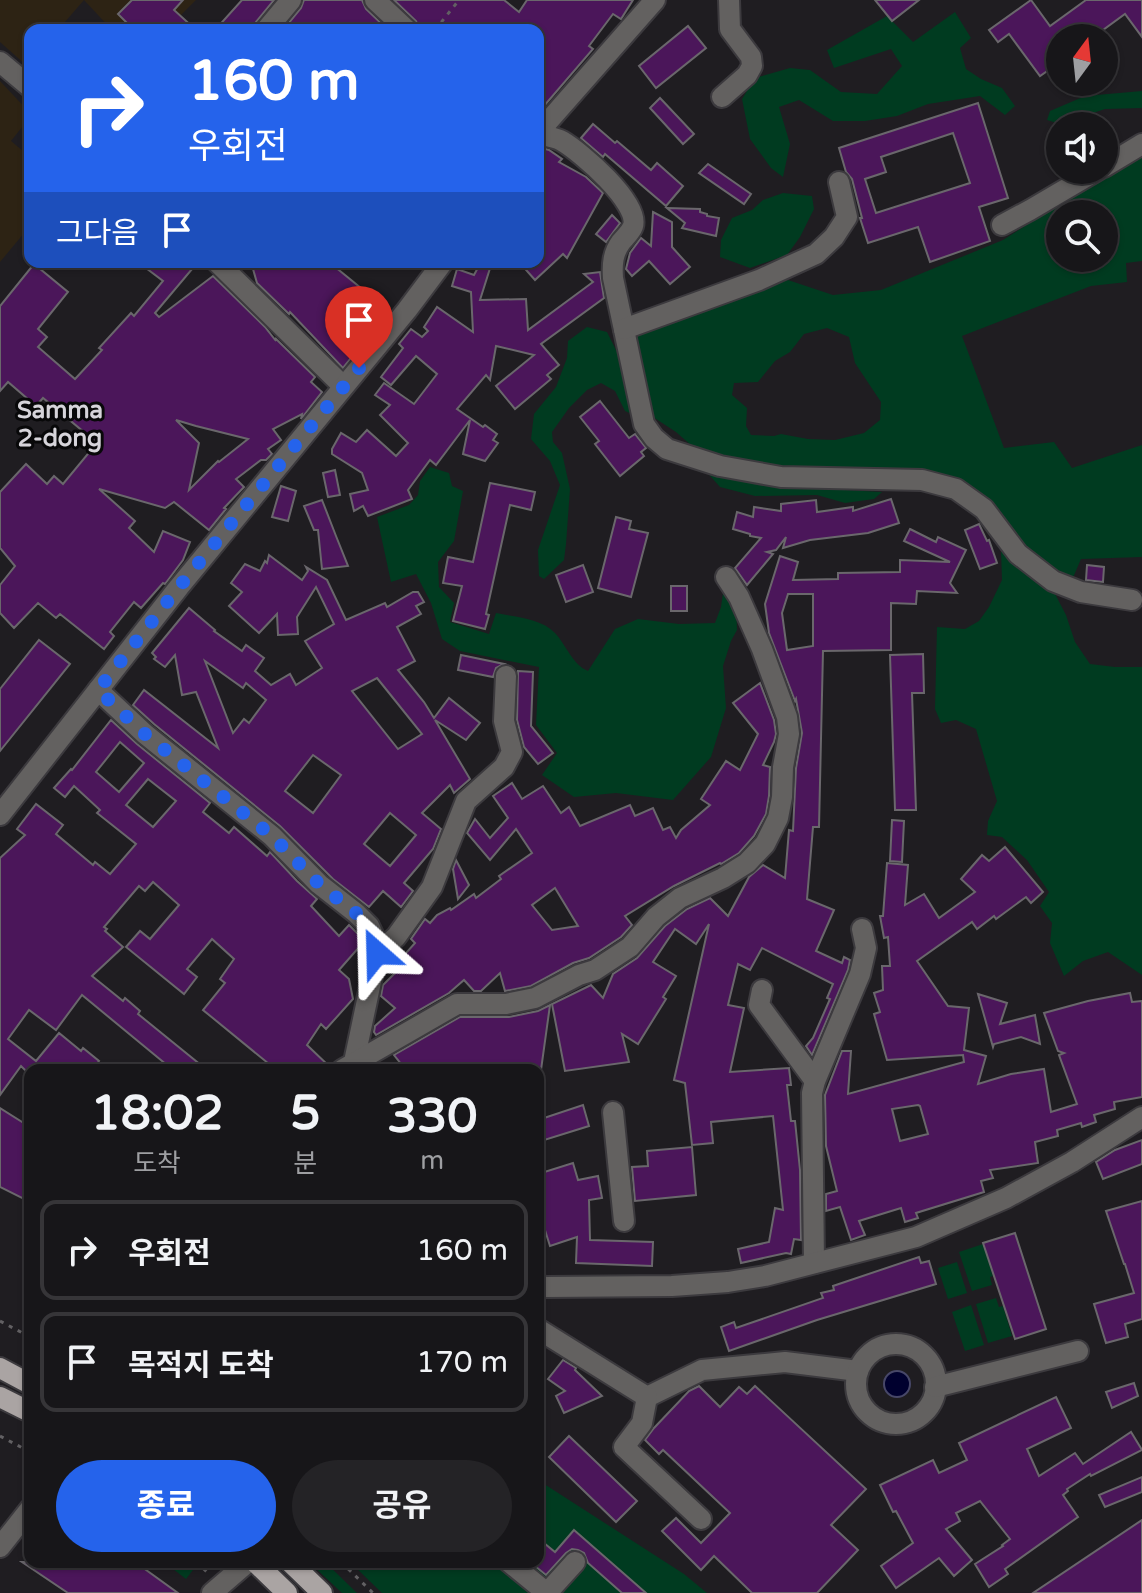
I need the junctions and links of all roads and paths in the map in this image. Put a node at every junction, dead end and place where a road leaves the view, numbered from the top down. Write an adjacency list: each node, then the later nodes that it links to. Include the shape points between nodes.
1 (291, 0): 6 (street)
2 (375, 0): 7 (street)
3 (459, 0): 8 (path)
4 (655, 0): 12 (street)
5 (729, 0): 11 (street, via 730,29 752,66)
6 (271, 24)
7 (401, 24)
8 (440, 24)
9 (0, 62): 10 (street)
10 (24, 82)
11 (722, 97)
12 (544, 126)
13 (544, 135): 21 (street, via 560,139 591,162 628,207 634,223 612,264)
14 (1142, 144): 15 (street)
15 (1118, 159)
16 (839, 182): 21 (street, via 847,217 816,254)
17 (1074, 184): 18 (street)
18 (1002, 225)
19 (223, 268): 22 (street)
20 (439, 268): 22 (street)
21 (624, 329): 24 (street, via 644,424 667,449 781,477 922,480 956,489 984,509 1018,554 1053,581 1081,592)
22 (343, 386): 26 (street)
23 (726, 577): 32 (street, via 762,649 787,717 782,797 765,844 747,863 680,898 630,947 595,970 535,998 457,1004)
24 (1132, 600)
25 (506, 676): 29 (street, via 504,721 512,752 504,767 466,801 432,887 396,937)
26 (98, 690): 27 (street); 29 (street, via 356,913 369,926)
27 (0, 815)
28 (862, 929): 33 (street, via 866,948 860,974)
29 (377, 953): 31 (street)
30 (762, 990): 33 (street, via 759,1005)
31 (349, 1064)
32 (352, 1064)
33 (815, 1081): 37 (street)
34 (613, 1112): 36 (street)
35 (1142, 1117): 37 (street, via 1006,1198 916,1237)
36 (624, 1221)
37 (814, 1263): 38 (street, via 728,1282)
38 (544, 1286)
39 (0, 1321): 41 (path)
40 (544, 1333): 48 (street)
41 (24, 1334)
42 (1078, 1351): 46 (street)
43 (0, 1368): 45 (main road)
44 (858, 1371): 46 (street, via 876,1350 904,1345 928,1360); 46 (street, via 856,1390 864,1408 888,1423 916,1418 930,1405); 48 (street, via 785,1362 702,1370)
45 (24, 1381)
46 (935, 1387)
47 (0, 1397): 49 (main road)
48 (647, 1397): 53 (street, via 642,1423 624,1447)
49 (24, 1409)
50 (0, 1436): 51 (path)
51 (24, 1449)
52 (24, 1517): 54 (street)
53 (701, 1519)
54 (0, 1547)
55 (575, 1562): 60 (street, via 547,1593)
56 (241, 1568): 61 (street)
57 (261, 1568): 62 (main road)
58 (296, 1568): 63 (main road)
59 (347, 1568): 64 (path)
60 (516, 1568)
61 (212, 1593)
62 (287, 1593)
63 (322, 1593)
64 (373, 1593)

